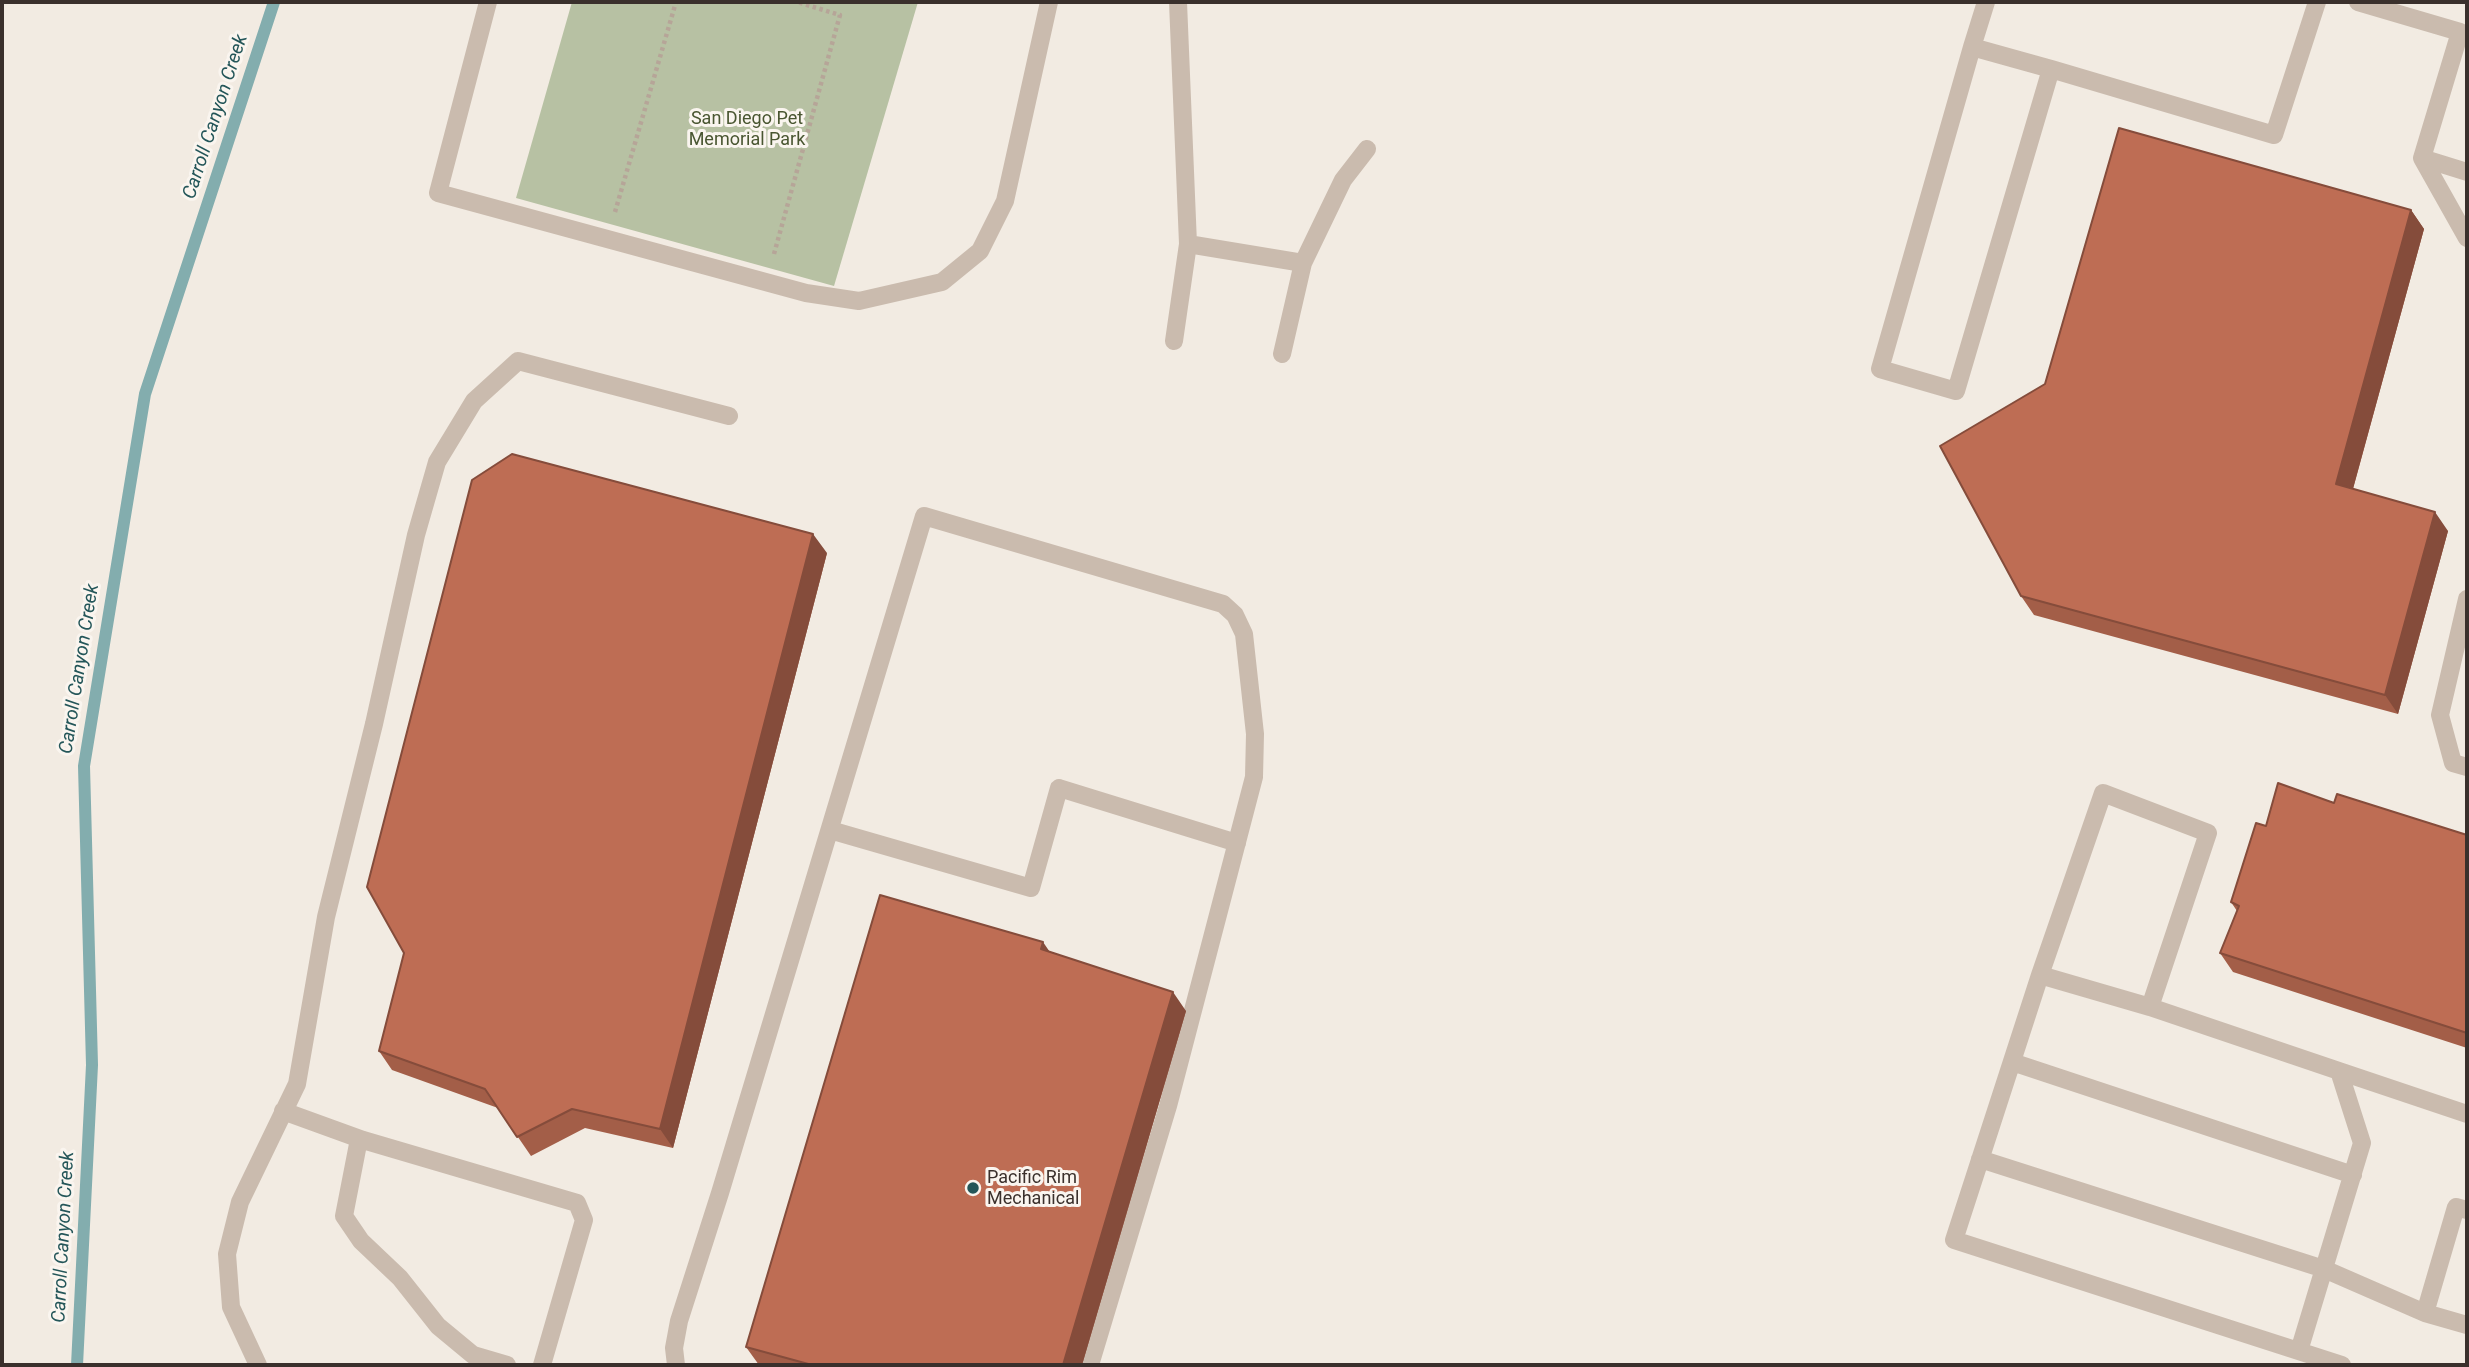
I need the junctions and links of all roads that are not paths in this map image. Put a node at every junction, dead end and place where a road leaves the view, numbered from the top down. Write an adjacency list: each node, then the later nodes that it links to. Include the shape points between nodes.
1 (488, 2): 2 (lane, via 439,193 806,293 859,301 942,282 980,251 1005,201)
2 (1049, 2)
3 (1178, 2): 14 (lane)
4 (1986, 2): 8 (lane)
5 (2317, 2): 9 (lane, via 2274,135)
6 (2358, 2): 7 (lane)
7 (2464, 33): 11 (lane)
8 (1972, 47): 9 (lane); 9 (lane, via 1880,369 1956,391)
9 (2051, 69)
10 (1367, 149): 15 (lane, via 1343,180)
11 (2421, 158): 12 (lane); 13 (lane)
12 (2467, 172)
13 (2467, 238)
14 (1188, 244): 15 (lane); 16 (lane)
15 (1303, 263): 17 (lane)
16 (1174, 341)
17 (1282, 354)
18 (729, 416): 27 (lane, via 518,360 474,401 437,461 416,535 326,917 297,1084)
19 (2467, 599): 20 (lane, via 2440,715 2453,763)
20 (2467, 767)
21 (830, 830): 22 (lane, via 1031,888 1059,788); 22 (lane, via 924,516 1223,604 1235,615 1244,634 1255,734 1254,777); 40 (lane, via 679,1321)
22 (1237, 843): 41 (lane, via 1168,1106)
23 (2040, 975): 24 (lane); 24 (lane, via 2103,793 2208,833); 25 (lane)
24 (2150, 1007): 26 (lane)
25 (2012, 1062): 30 (lane); 31 (lane)
26 (2339, 1071): 28 (lane); 31 (lane, via 2362,1143)
27 (283, 1111): 29 (lane); 37 (lane, via 240,1202 227,1254 231,1307)
28 (2467, 1114)
29 (359, 1139): 38 (lane, via 344,1216 360,1241 400,1278 438,1326 473,1355); 39 (lane, via 577,1203 584,1220)
30 (1980, 1159): 33 (lane); 36 (lane, via 1954,1240)
31 (2353, 1175): 33 (lane)
32 (2467, 1210): 34 (lane, via 2456,1207)
33 (2324, 1269): 34 (lane); 36 (lane)
34 (2426, 1313): 35 (lane)
35 (2467, 1325)
36 (2299, 1351): 42 (lane)
37 (258, 1365)
38 (507, 1365)
39 (542, 1365)
40 (676, 1365)
41 (1090, 1365)
42 (2342, 1365)

